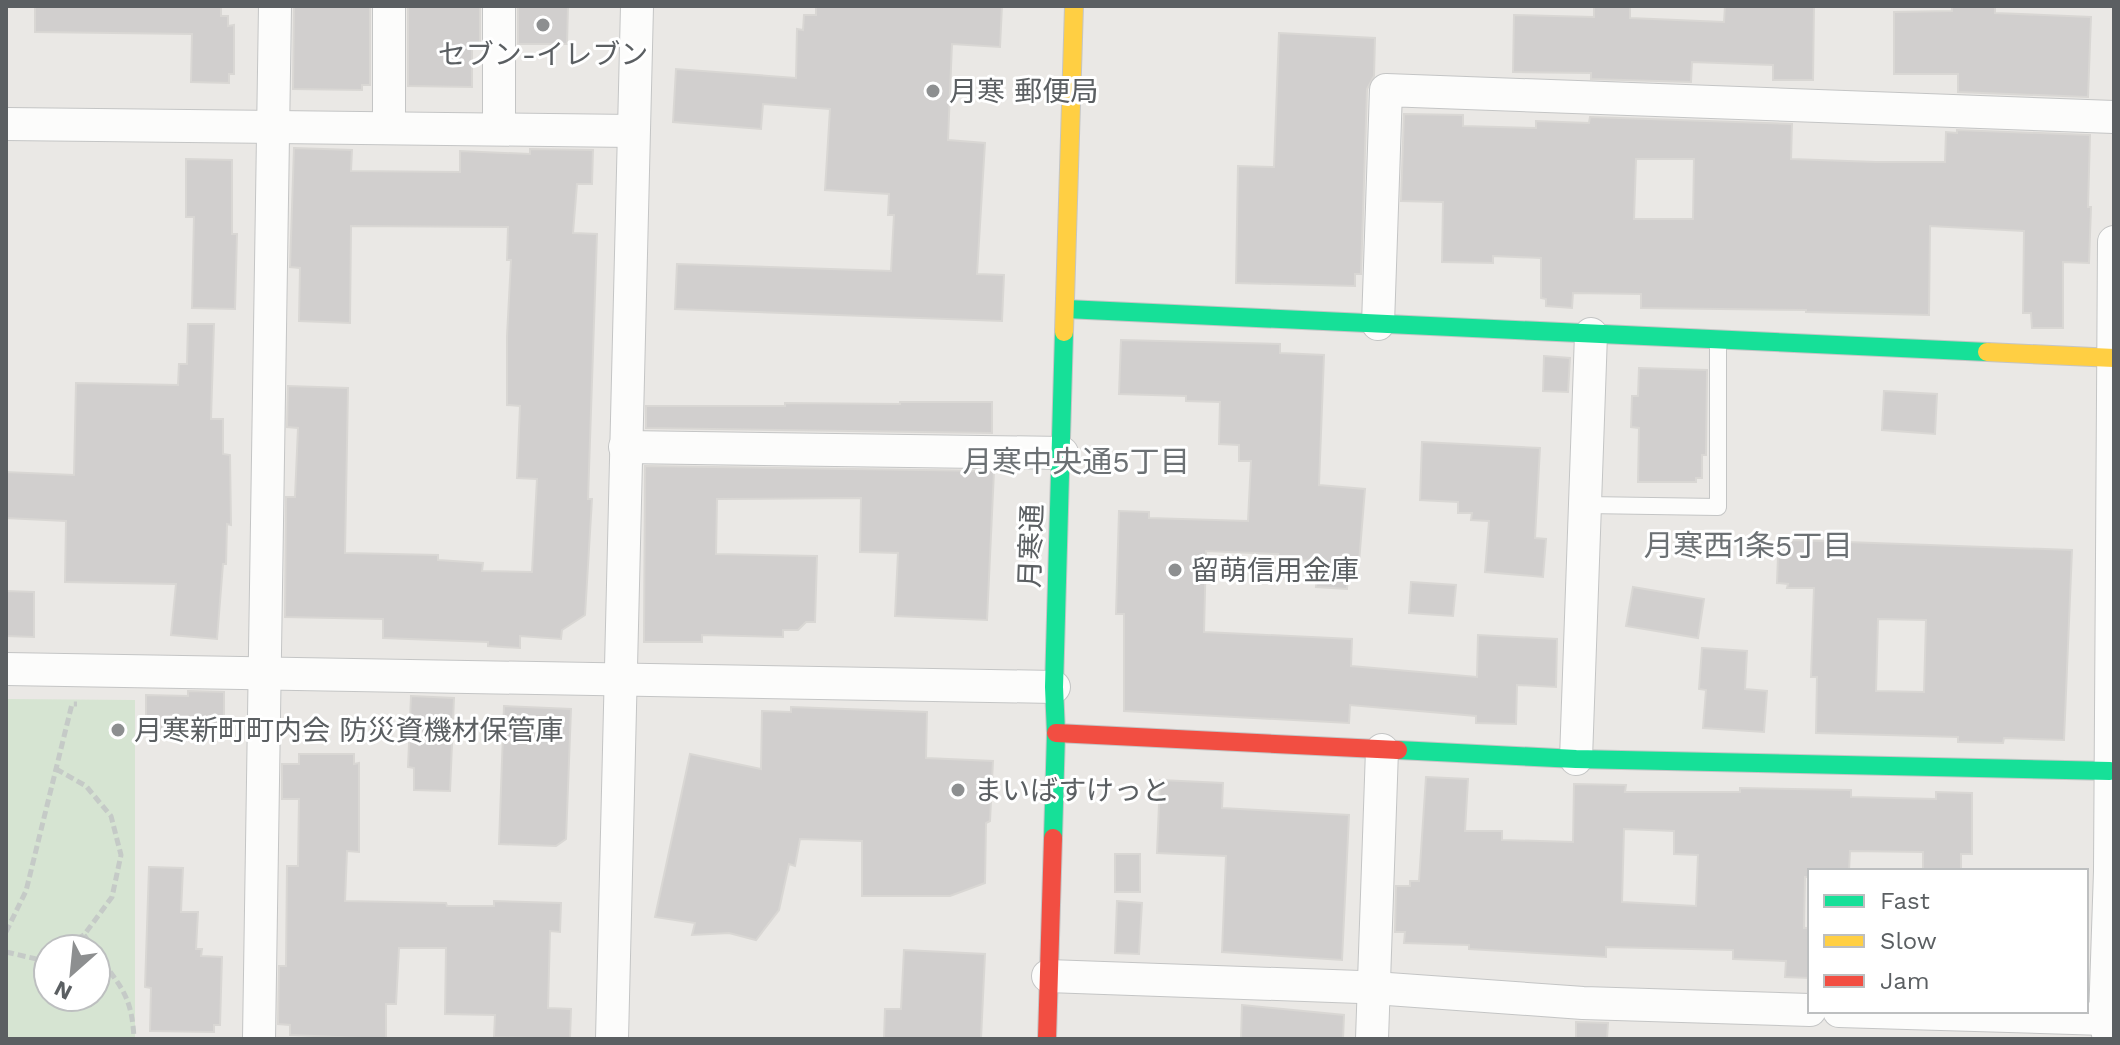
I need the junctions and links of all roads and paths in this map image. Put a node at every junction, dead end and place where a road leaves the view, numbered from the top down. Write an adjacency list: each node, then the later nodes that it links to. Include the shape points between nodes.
1 (275, 6): 8 (street)
2 (389, 6): 9 (street)
3 (499, 6): 10 (street)
4 (637, 6): 11 (street)
5 (1074, 6): 13 (main road, 月寒通)
6 (2114, 117): 14 (street, via 1386,90)
7 (6, 124): 8 (street)
8 (273, 126): 9 (street); 22 (street)
9 (389, 127): 10 (street)
10 (499, 129): 11 (street)
11 (633, 131): 18 (street)
12 (2114, 242): 17 (street)
13 (1066, 309): 14 (main road); 19 (main road, 月寒通)
14 (1378, 324): 15 (main road)
15 (1591, 334): 16 (main road); 20 (street)
16 (1718, 339): 17 (main road); 20 (lane, via 1718,507)
17 (2113, 358): 30 (street)
18 (625, 447): 19 (street); 23 (street)
19 (1062, 453): 24 (main road, 月寒通)
20 (1586, 505): 28 (street)
21 (6, 669): 22 (street)
22 (265, 671): 23 (street); 42 (street)
23 (619, 680): 24 (street); 43 (street)
24 (1054, 687): 26 (main road, 月寒通)
25 (82, 704): 29 (path, via 72,704)
26 (1056, 733): 27 (main road); 36 (main road, 月寒通)
27 (1382, 750): 28 (main road); 37 (street)
28 (1576, 759): 30 (main road)
29 (56, 769): 31 (path, via 26,891); 32 (path, via 86,786 111,816 121,855 112,897)
30 (2110, 771): 40 (street)
31 (6, 932)
32 (85, 933)
33 (6, 952): 34 (path)
34 (32, 958)
35 (112, 973): 41 (path, via 126,992)
36 (1048, 976): 37 (street); 44 (main road, 月寒通)
37 (1374, 989): 38 (street); 45 (street)
38 (1808, 1010)
39 (1869, 1013): 40 (street)
40 (2107, 1029)
41 (134, 1039)
42 (259, 1039)
43 (612, 1039)
44 (1047, 1039)
45 (1372, 1039)

